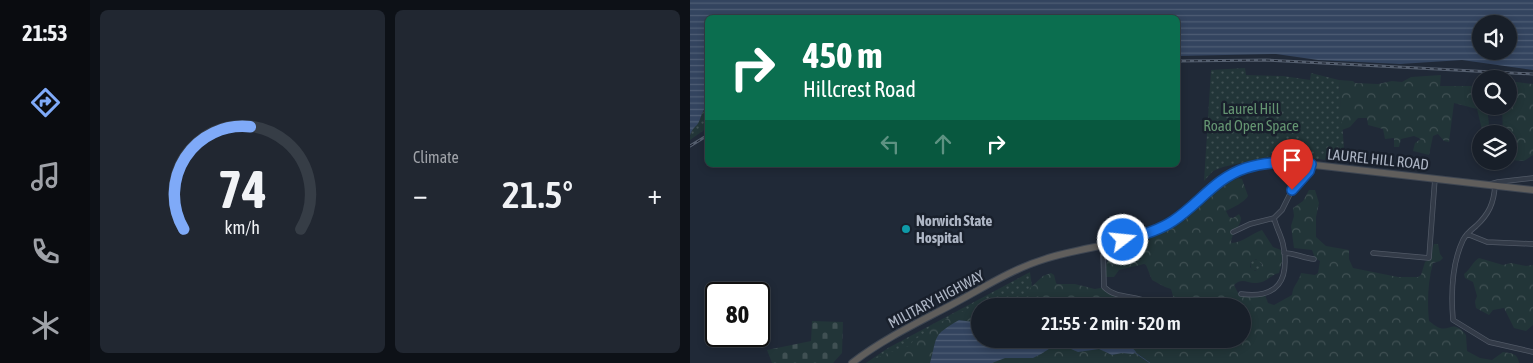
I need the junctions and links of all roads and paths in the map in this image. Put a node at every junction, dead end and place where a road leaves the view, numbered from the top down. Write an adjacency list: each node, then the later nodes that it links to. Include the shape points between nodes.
1 (1311, 164): 2 (highway, LAUREL HILL ROAD); 6 (street); 10 (highway, LAUREL HILL ROAD, via 1272,163 1242,169 1219,181 1164,226)
2 (1435, 178): 4 (highway, LAUREL HILL ROAD); 12 (street, via 1429,258)
3 (1533, 178): 4 (street)
4 (1492, 185): 5 (highway, LAUREL HILL ROAD); 8 (street, via 1493,200 1489,212)
5 (1533, 190)
6 (1274, 218): 7 (street); 11 (street)
7 (1233, 232)
8 (1467, 234): 9 (street, via 1487,242); 17 (street, via 1456,264 1454,320 1489,342)
9 (1533, 244)
10 (1103, 245): 14 (highway, LAUREL HILL ROAD); 16 (street, via 1104,287 1116,295)
11 (1284, 253): 13 (street); 15 (street, via 1284,274 1278,285 1265,295)
12 (1373, 253)
13 (1314, 259)
14 (1036, 262): 18 (highway, MILITARY HIGHWAY, via 901,332)
15 (1241, 294)
16 (1139, 298)
17 (1533, 352)
18 (852, 363)

